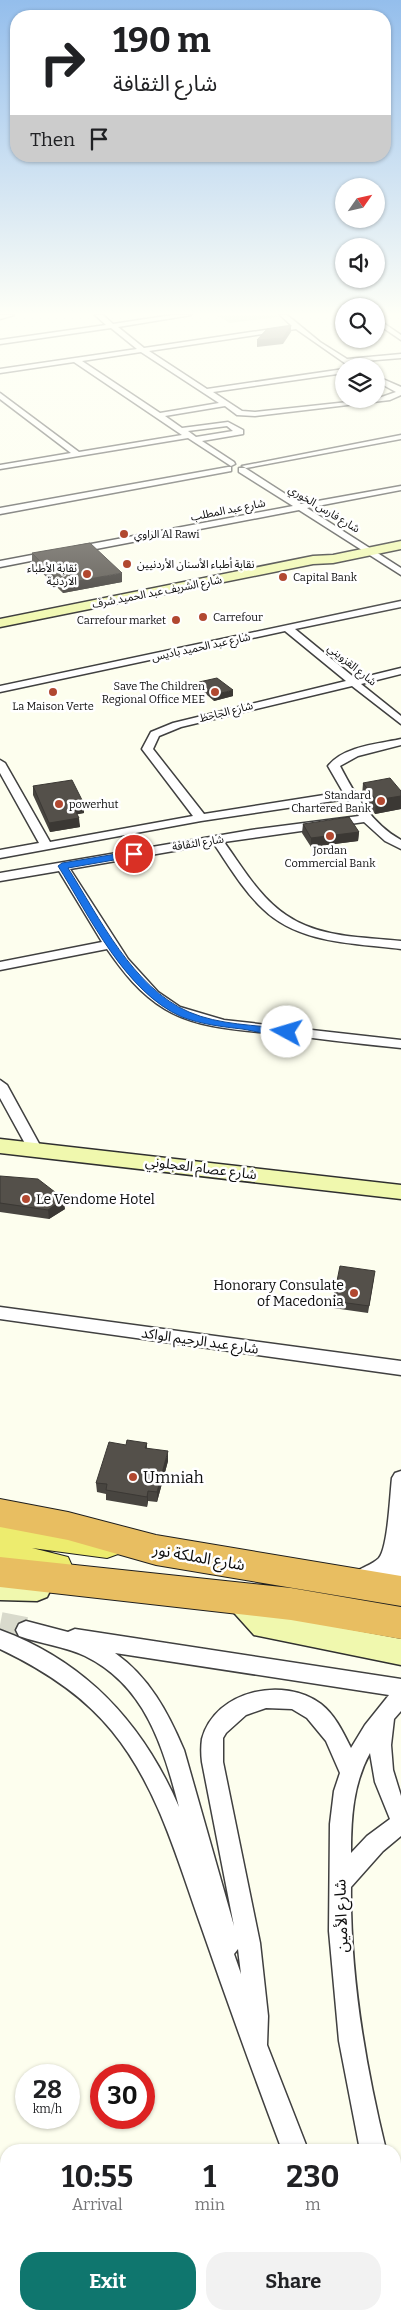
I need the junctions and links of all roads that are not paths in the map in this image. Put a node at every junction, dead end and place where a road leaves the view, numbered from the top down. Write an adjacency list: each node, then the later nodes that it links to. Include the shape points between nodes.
1 (37, 423): 6 (street)
2 (171, 423): 3 (street)
3 (181, 430): 5 (street); 5 (street, via 228,424 240,432)
4 (401, 437): 9 (street)
5 (191, 438): 6 (street); 7 (street)
6 (77, 454): 8 (street)
7 (230, 466): 9 (street); 12 (street)
8 (0, 467)
9 (244, 468): 11 (street, شارع فارس الخوري)
10 (401, 488): 11 (street, شارع عبد المطلب)
11 (298, 508): 15 (street, شارع فارس الخوري); 16 (street, شارع عبد المطلب)
12 (0, 511)
13 (401, 539): 15 (street, شارع الشريف عبد الحميد شرف)
14 (401, 544): 15 (street, شارع الشريف عبد الحميد شرف)
15 (367, 549): 17 (street, شارع فارس الخوري); 19 (street, شارع الشريف عبد الحميد شرف, via 332,559)
16 (0, 564)
17 (401, 572)
18 (401, 604): 20 (street, شارع عبد الحميد باديس)
19 (3, 621)
20 (287, 628): 22 (street, شارع القزويني); 23 (street, شارع عبد الحميد باديس)
21 (401, 671): 22 (street, شارع الجاحظ)
22 (354, 682): 24 (street, شارع القزويني); 29 (street, شارع الجاحظ, via 208,716 155,734 147,749)
23 (0, 689)
24 (401, 721)
25 (401, 742): 28 (street, via 348,755 335,762)
26 (0, 763): 27 (street)
27 (4, 779): 32 (street)
28 (349, 795): 29 (street, شارع الثقافة); 30 (street)
29 (201, 818): 32 (street, شارع الثقافة)
30 (366, 818): 31 (street, شارع الثقافة); 33 (street)
31 (217, 840): 35 (street, شارع الثقافة); 38 (street, via 267,907 293,926)
32 (46, 845): 34 (street, شارع الثقافة)
33 (401, 845)
34 (0, 854)
35 (62, 866): 36 (street, شارع الثقافة); 37 (street)
36 (0, 877)
37 (112, 944): 39 (street); 40 (street, via 127,967 157,998 186,1015 224,1024)
38 (401, 945)
39 (0, 966)
40 (401, 1044)
41 (0, 1085): 43 (street)
42 (0, 1146): 43 (street, شارع عصام العجلوني)
43 (35, 1149): 44 (street, شارع عصام العجلوني)
44 (401, 1192)
45 (0, 1314): 46 (street, شارع عبد الرحيم الواكد)
46 (401, 1368)
47 (401, 1478): 51 (street)
48 (0, 1513): 50 (highway, شارع الملكة نور, via 68,1526)
49 (0, 1532): 50 (main road)
50 (156, 1550): 54 (highway, شارع الملكة نور)
51 (393, 1553): 54 (street, via 388,1562 372,1575); 55 (street, via 392,1565)
52 (0, 1555): 58 (main road)
53 (0, 1572): 58 (highway)
54 (350, 1583): 57 (highway, شارع الملكة نور)
55 (401, 1584)
56 (0, 1588): 58 (street)
57 (401, 1591)
58 (193, 1592): 59 (highway)
59 (237, 1597): 60 (highway); 62 (street, via 264,1626)
60 (401, 1623)
61 (0, 1639): 70 (street, via 63,1672 93,1696 120,1725 143,1758 179,1835)
62 (401, 1652)
63 (401, 1688): 70 (street, via 26,1630 76,1644 106,1657 144,1693 165,1725)
64 (401, 1696): 65 (street, شارع الأمين)
65 (385, 1714): 66 (street, شارع الأمين); 67 (street, via 381,1764 392,1801)
66 (350, 1772): 69 (street, شارع الأمين, via 343,1798); 70 (street, via 328,1723 314,1710 288,1698 266,1698 244,1707 226,1718 213,1739 214,1776 250,1950)
67 (401, 1818)
68 (401, 1824): 69 (street, via 367,1850)
69 (339, 1884): 72 (street, شارع الأمين, via 348,2028)
70 (258, 2053): 71 (street)
71 (293, 2144)
72 (372, 2144)

